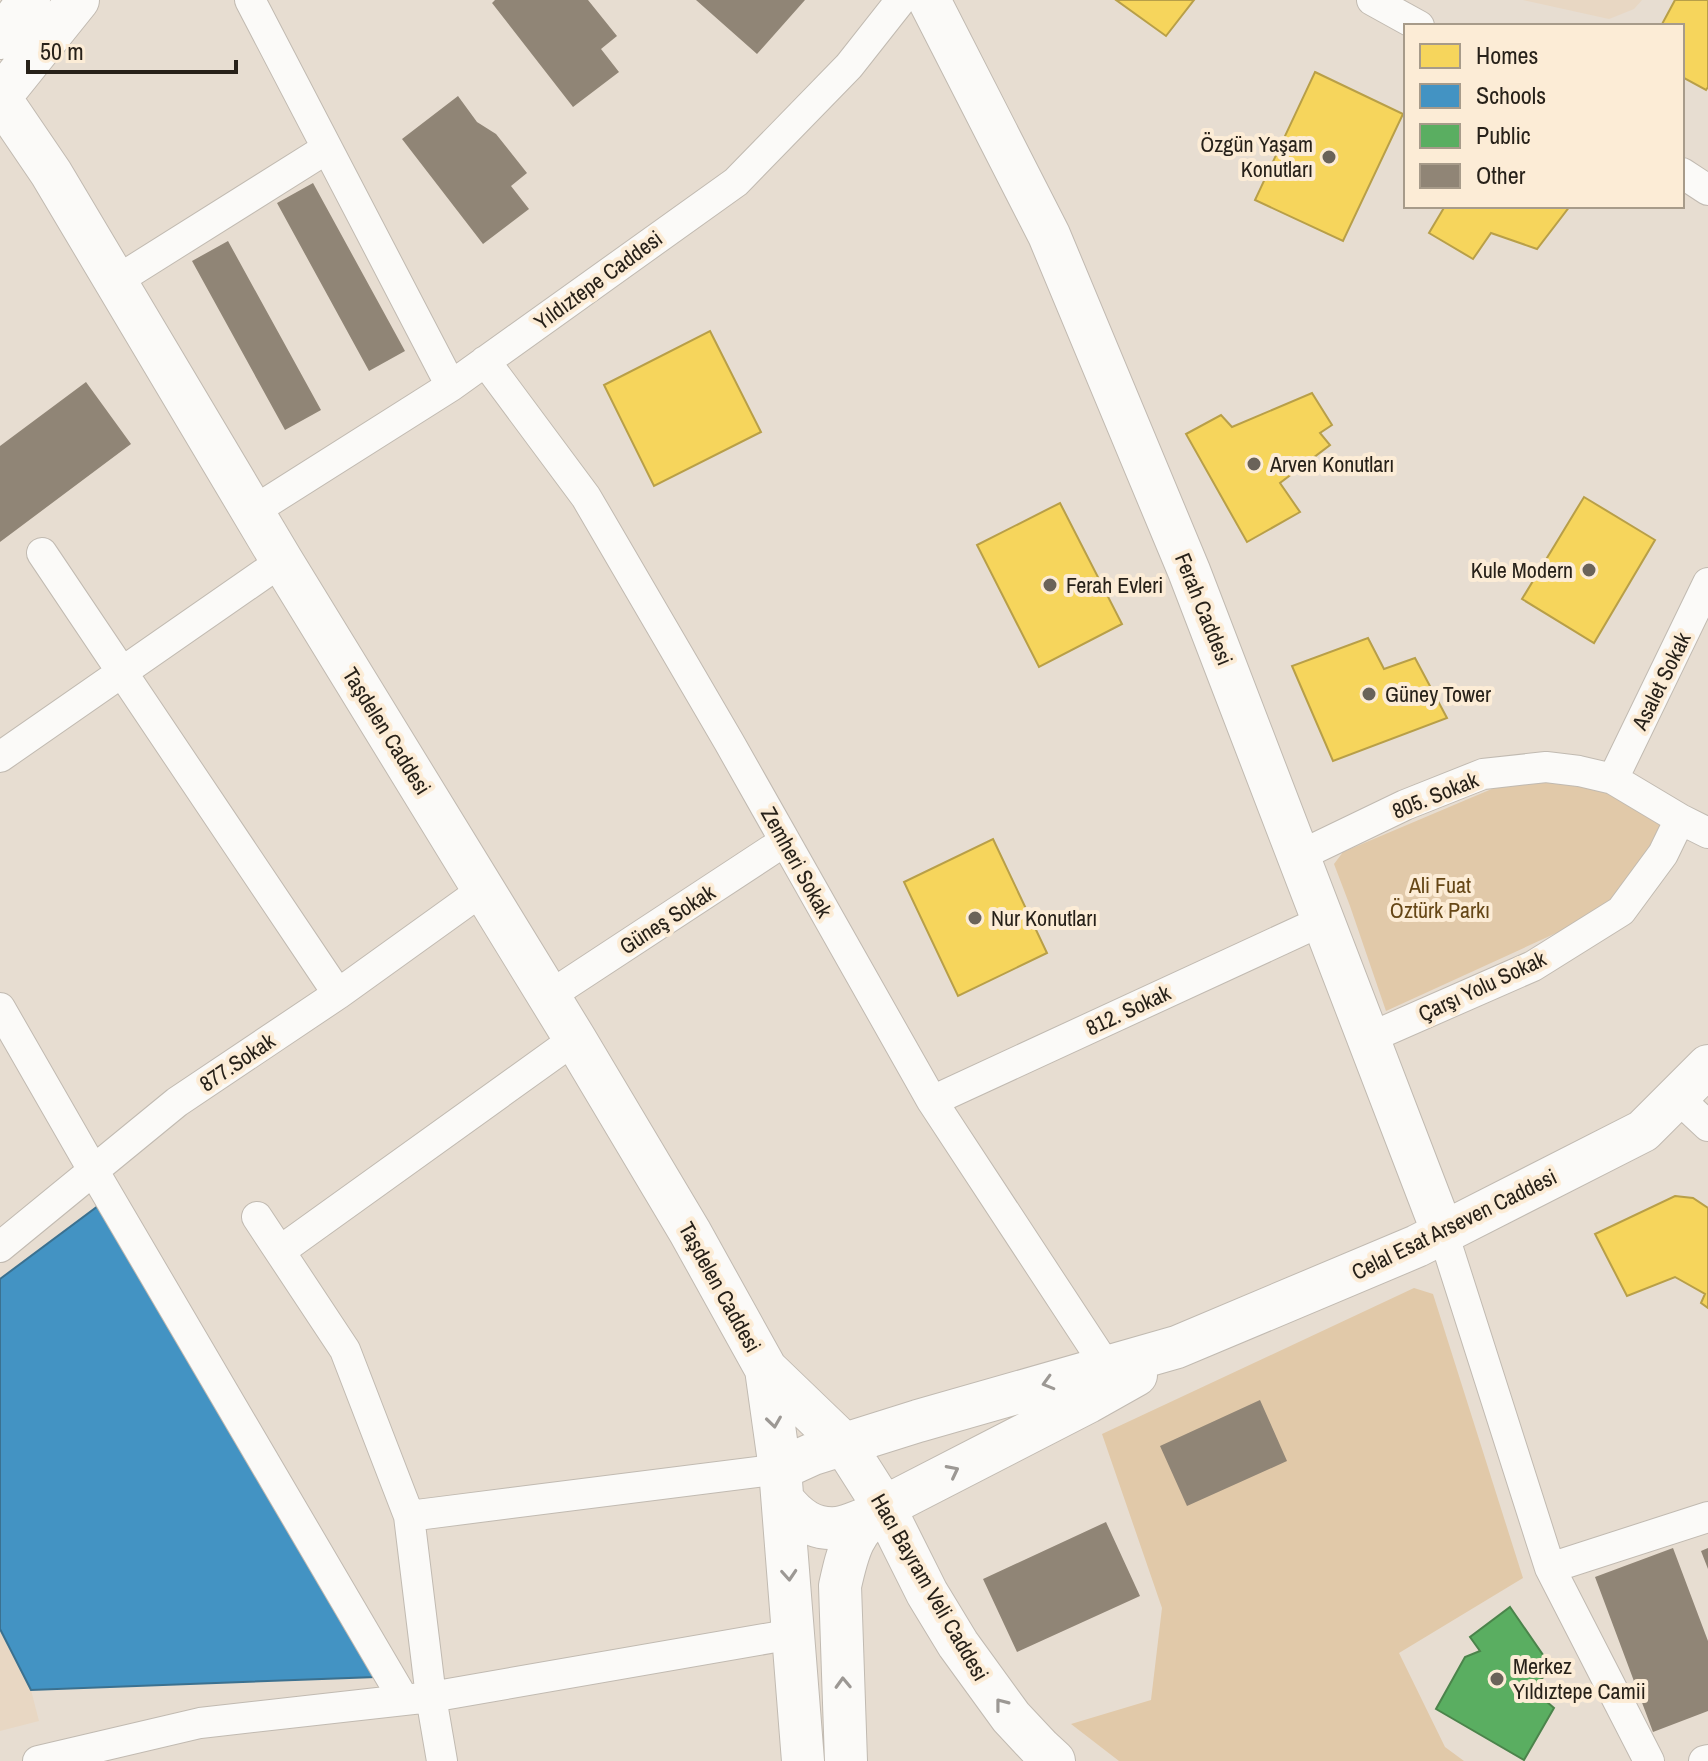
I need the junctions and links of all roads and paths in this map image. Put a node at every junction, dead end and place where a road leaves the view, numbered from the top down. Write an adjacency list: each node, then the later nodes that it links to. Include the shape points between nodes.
1 (29, 0): 8 (main road)
2 (78, 0): 9 (main road)
3 (250, 0): 10 (street)
4 (901, 0): 14 (street, Yıldıztepe Caddesi, via 849,66 736,182)
5 (929, 0): 26 (main road, Ferah Caddesi, via 1049,235 1189,571)
6 (1372, 0): 7 (street)
7 (1415, 24)
8 (0, 38)
9 (0, 98): 13 (main road, Taşdelen Caddesi)
10 (326, 149): 13 (street); 15 (street)
11 (1684, 174): 12 (street)
12 (1708, 190)
13 (116, 281): 16 (main road, Taşdelen Caddesi)
14 (485, 361): 15 (street, Yıldıztepe Caddesi); 25 (street, Zemheri Sokak, via 586,497)
15 (451, 386): 16 (street, Yıldıztepe Caddesi)
16 (252, 512): 18 (main road, Taşdelen Caddesi)
17 (42, 553): 20 (street)
18 (282, 561): 20 (street); 27 (main road, Taşdelen Caddesi)
19 (1708, 583): 22 (street, Asalet Sokak)
20 (122, 672): 21 (street); 29 (street)
21 (0, 757)
22 (1613, 779): 23 (street, 805. Sokak); 26 (street, 805. Sokak, via 1546,767 1483,774)
23 (1680, 819): 24 (street, 805. Sokak); 32 (street, Çarşı Yolu Sokak, via 1663,854 1621,911 1533,966)
24 (1708, 833)
25 (785, 841): 30 (street, Güneş Sokak); 36 (street, Zemheri Sokak)
26 (1299, 856): 28 (main road, Ferah Caddesi)
27 (484, 889): 29 (street, 877.Sokak); 30 (main road, Taşdelen Caddesi)
28 (1324, 920): 32 (main road, Ferah Caddesi); 36 (street, 812. Sokak)
29 (338, 994): 38 (street, 877.Sokak, via 177,1102)
30 (549, 996): 33 (main road, Taşdelen Caddesi)
31 (0, 1008): 38 (street)
32 (1369, 1038): 40 (main road, Ferah Caddesi)
33 (575, 1039): 42 (street); 45 (main road, Taşdelen Caddesi)
34 (1708, 1066): 35 (main road, Celal Esat Arseven Caddesi)
35 (1677, 1097): 37 (street); 40 (main road, Celal Esat Arseven Caddesi, via 1643,1131)
36 (932, 1101): 44 (street, Zemheri Sokak)
37 (1708, 1126)
38 (93, 1170): 41 (street, 877.Sokak); 53 (street)
39 (257, 1217): 42 (street)
40 (1443, 1233): 43 (main road, Celal Esat Arseven Caddesi); 51 (street)
41 (0, 1247)
42 (280, 1251): 49 (street, via 345,1350)
43 (1177, 1347): 44 (main road); 48 (main road, one-way to 43, via 1088,1402)
44 (1106, 1366): 46 (main road, one-way to 46)
45 (766, 1369): 46 (main road, Hacı Bayram Veli Caddesi); 47 (main road, one-way to 47)
46 (844, 1444): 47 (main road, via 813,1454); 48 (main road, Hacı Bayram Veli Caddesi)
47 (782, 1484): 48 (main road, via 795,1515 811,1525 838,1528); 49 (street); 52 (main road, one-way to 52)
48 (876, 1513): 57 (main road, one-way to 48, via 840,1586 855,1538); 58 (main road, Hacı Bayram Veli Caddesi, one-way to 48, via 987,1686)
49 (409, 1516): 53 (street)
50 (1708, 1517): 51 (street)
51 (1550, 1568): 59 (street)
52 (793, 1634): 53 (street); 56 (main road)
53 (418, 1698): 54 (street, via 200,1723); 55 (street)
54 (38, 1761)
55 (442, 1761)
56 (803, 1761)
57 (846, 1761)
58 (1054, 1761)
59 (1649, 1761)

